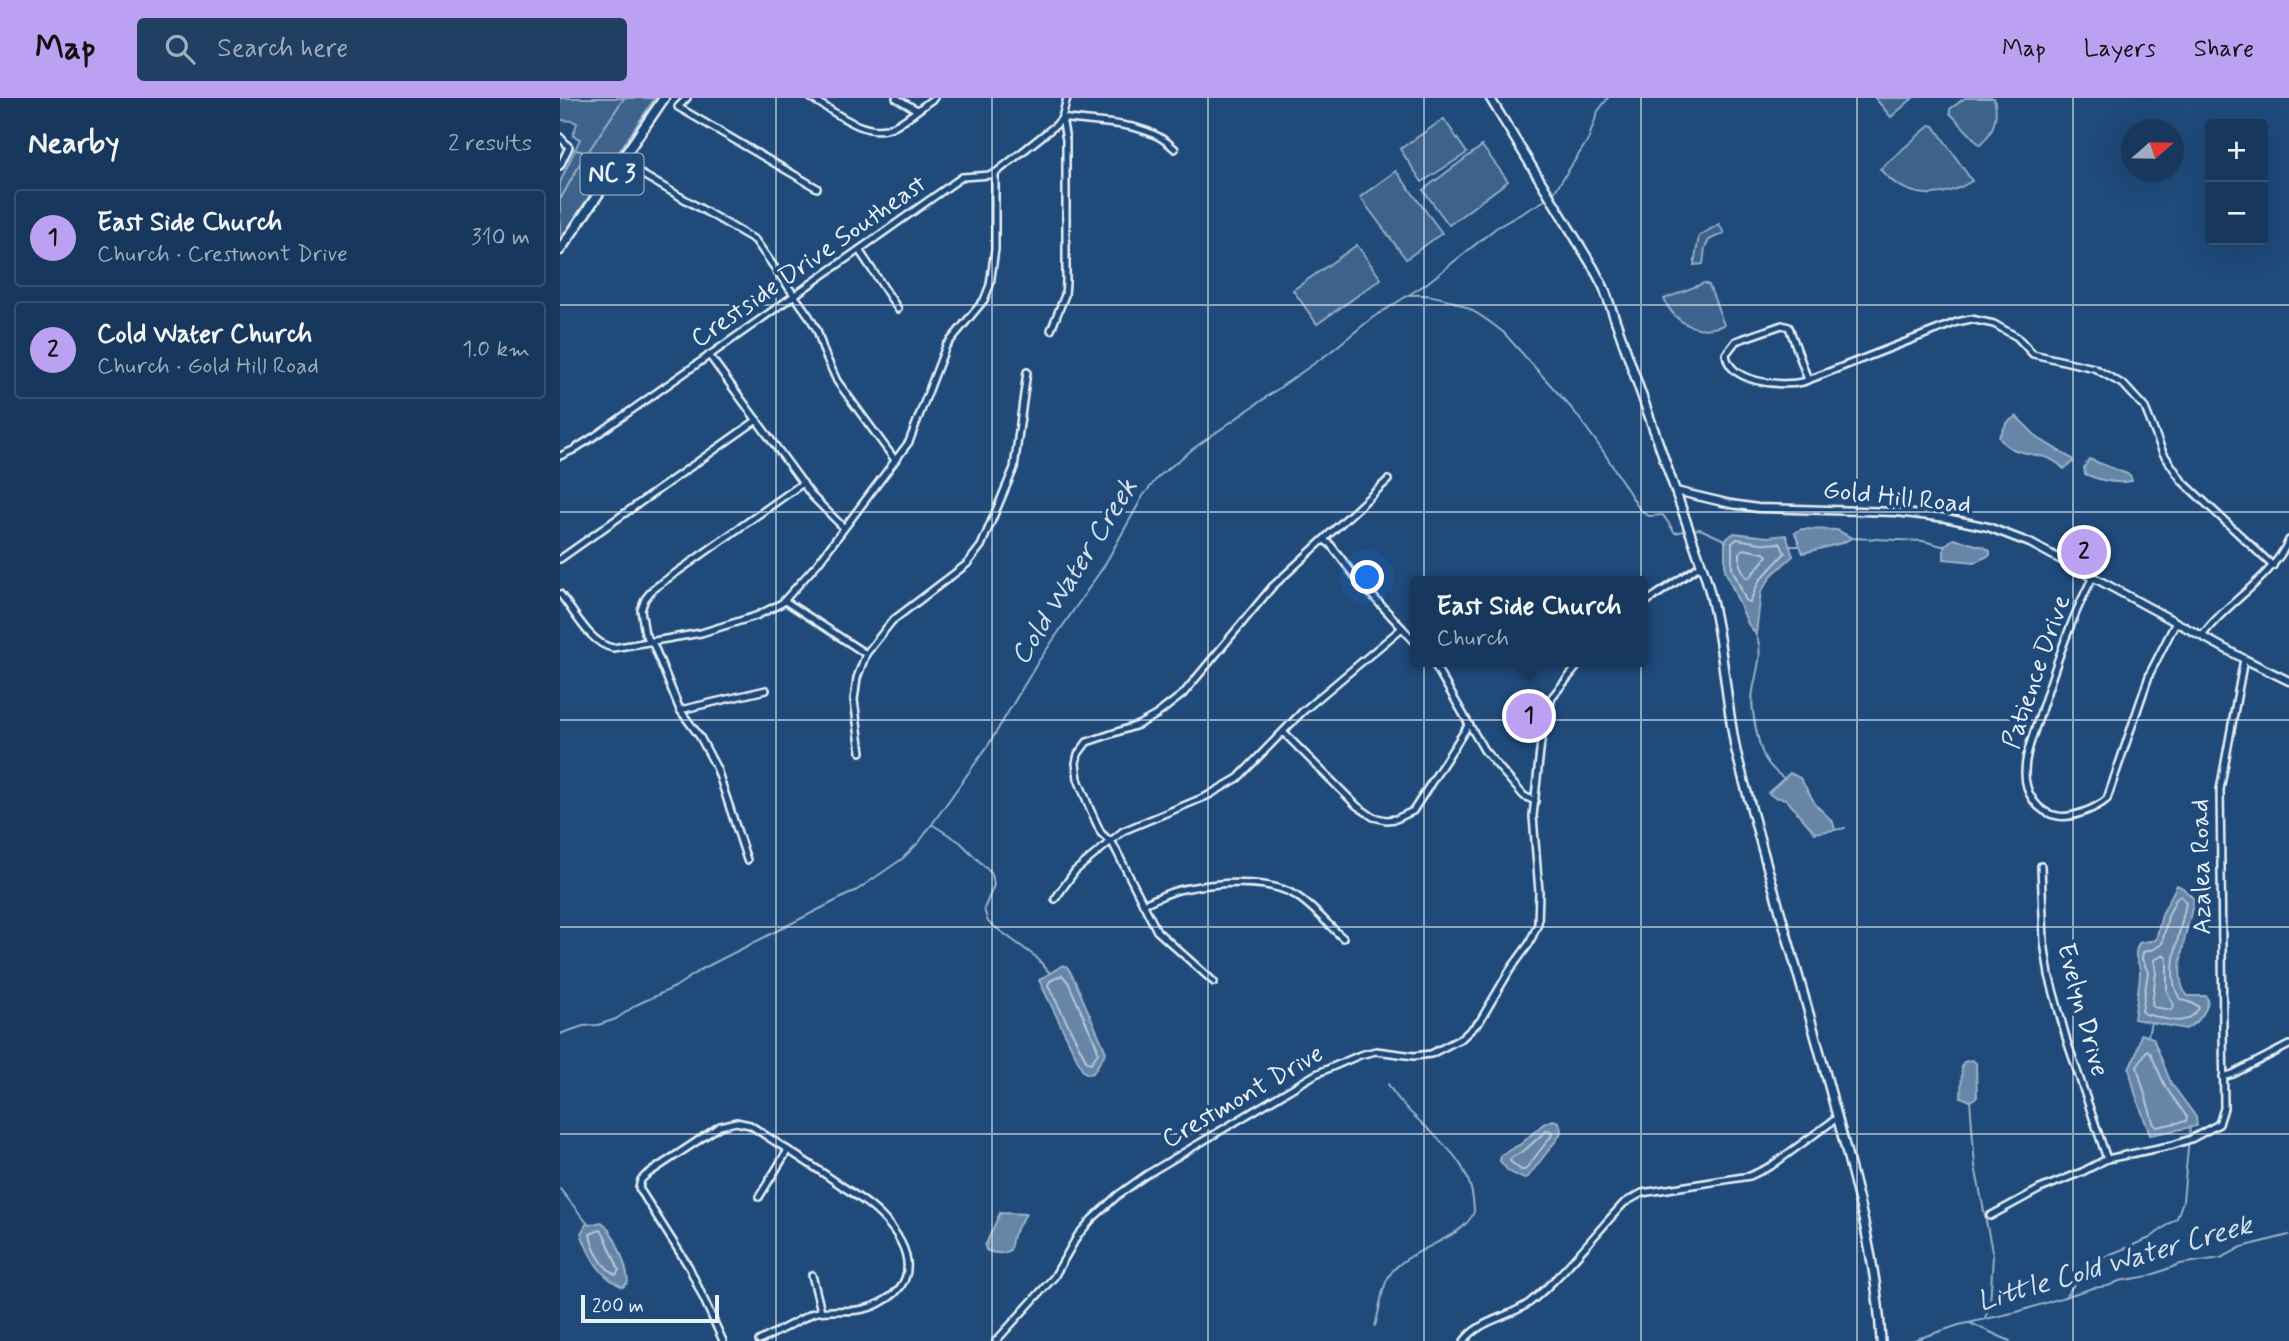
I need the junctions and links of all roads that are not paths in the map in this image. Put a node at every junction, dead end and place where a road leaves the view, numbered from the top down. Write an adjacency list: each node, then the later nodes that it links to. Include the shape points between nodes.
1 (664, 98): 16 (main road, NC 3)
2 (687, 98): 15 (street, via 678,107)
3 (811, 98): 8 (street, via 876,130 895,126)
4 (896, 98): 8 (street)
5 (934, 98): 8 (street)
6 (1067, 98): 9 (street)
7 (1490, 98): 29 (main road, via 1593,267 1612,307)
8 (917, 110)
9 (1062, 118): 11 (street, via 1139,129 1168,141); 14 (street); 20 (street, via 1066,282)
10 (560, 137): 12 (street, via 569,146)
11 (1175, 149)
12 (560, 166)
13 (636, 171): 18 (street, via 750,235)
14 (995, 173): 17 (street, Crestside Drive Southeast, via 962,177); 26 (street, via 990,285 978,309 946,346 913,434)
15 (817, 188)
16 (560, 250)
17 (859, 250): 18 (street, Crestside Drive Southeast); 19 (street)
18 (795, 295): 21 (street, Crestside Drive Southeast); 26 (street, via 817,330 837,380)
19 (898, 309)
20 (1051, 330)
21 (709, 355): 24 (street); 25 (street, Crestside Drive Southeast)
22 (1027, 372): 45 (street, via 1014,468 981,546 967,564 892,621)
23 (1808, 380): 23 (street, via 1790,385 1753,378 1731,368 1726,354 1736,341 1782,325 1789,327); 35 (street, via 1957,322 1971,319 1994,324 2017,337 2033,354 2094,368 2124,385 2145,408 2163,453 2182,481)
24 (757, 420): 28 (street); 33 (street)
25 (560, 456)
26 (895, 460): 30 (street)
27 (1388, 480): 31 (street)
28 (803, 483): 30 (street); 44 (street, via 648,593 640,615)
29 (1676, 491): 34 (main road); 36 (street, Gold Hill Road, via 1758,508 1896,512 1965,522 2030,543)
30 (843, 527): 38 (street)
31 (1324, 540): 41 (street); 56 (street, via 1272,587 1171,705 1138,725 1081,748 1076,762 1078,779 1101,833)
32 (2289, 540): 35 (street)
33 (560, 559)
34 (1701, 565): 39 (street); 65 (main road, via 1718,623 1736,751)
35 (2273, 566): 42 (street)
36 (2093, 577): 40 (street, Gold Hill Road); 40 (street, Patience Drive, via 2071,621 2027,755 2027,784 2041,809 2065,817 2107,799 2150,673)
37 (560, 594): 44 (street, via 604,646)
38 (785, 601): 44 (street, via 719,628); 45 (street)
39 (1648, 601)
40 (2176, 622): 42 (street, Gold Hill Road)
41 (1402, 628): 43 (street); 53 (street, via 1331,685)
42 (2202, 636): 46 (street, Gold Hill Road)
43 (1410, 637)
44 (650, 640): 51 (street)
45 (866, 654): 54 (street, via 854,700)
46 (2244, 659): 49 (street, Gold Hill Road); 64 (street, Azalea Road, via 2220,790)
47 (1436, 667): 52 (street)
48 (1577, 667): 55 (street, Crestmont Drive, via 1549,705)
49 (2289, 681)
50 (766, 690): 51 (street)
51 (680, 710): 57 (street, via 717,769)
52 (1469, 724): 53 (street, via 1413,811 1392,819 1373,817 1357,806); 55 (street, via 1501,771 1524,796)
53 (1283, 732): 56 (street, via 1225,788)
54 (861, 752)
55 (1535, 801): 74 (street, Crestmont Drive, via 1538,923 1475,1028 1431,1054 1376,1051 1343,1062 1299,1083 1146,1175 1092,1219 1054,1278)
56 (1109, 841): 59 (street, via 1075,872); 60 (street)
57 (747, 860)
58 (2041, 866): 67 (street, Evelyn Drive, via 2049,975)
59 (1055, 899)
60 (1143, 904): 61 (street, via 1184,889 1262,883 1295,895); 62 (street, via 1157,931)
61 (1343, 938)
62 (1214, 982)
63 (2289, 1045): 64 (street)
64 (2223, 1077): 67 (street, Azalea Road, via 2224,1112 2219,1124 2179,1143)
65 (1838, 1118): 75 (street, via 1750,1176 1631,1198 1529,1303 1478,1326); 76 (main road, via 1875,1270)
66 (788, 1150): 68 (street); 71 (street, via 877,1212 908,1261 902,1285 887,1300 853,1312); 72 (street, via 750,1125 732,1122 640,1180 639,1188 689,1267)
67 (2106, 1159): 69 (street)
68 (759, 1197)
69 (1990, 1216)
70 (812, 1275): 71 (street)
71 (821, 1311): 73 (street)
72 (723, 1341)
73 (759, 1341)
74 (996, 1341)
75 (1464, 1341)
76 (1881, 1341)

